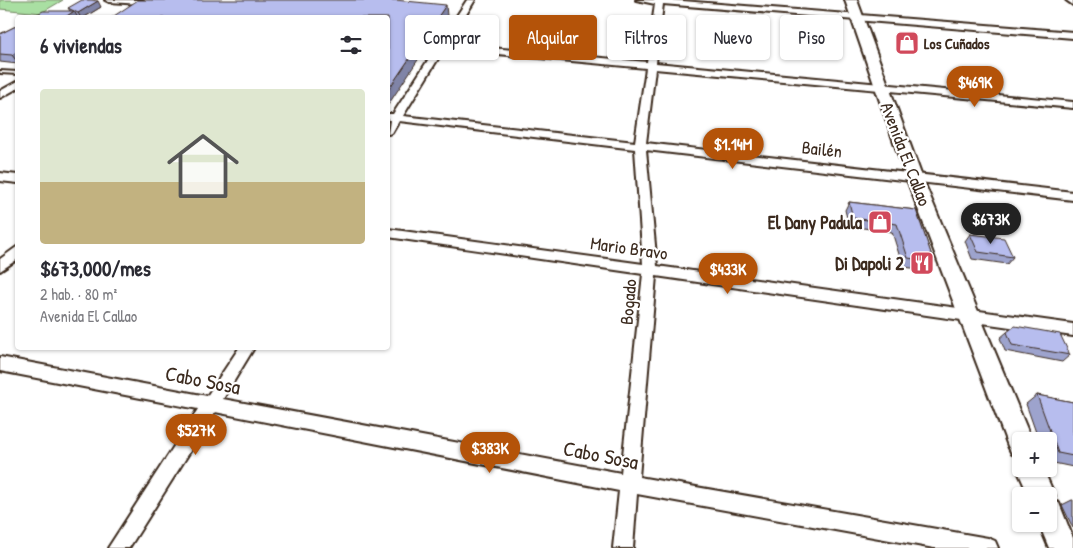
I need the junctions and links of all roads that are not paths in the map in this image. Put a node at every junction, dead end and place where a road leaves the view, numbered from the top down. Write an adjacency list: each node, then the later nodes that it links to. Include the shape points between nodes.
1 (109, 0): 6 (street)
2 (471, 0): 10 (street)
3 (640, 0): 7 (street)
4 (851, 0): 11 (street, Avenida El Callao)
5 (1070, 0): 8 (street)
6 (143, 1): 9 (street)
7 (660, 1): 11 (street); 15 (street, Bogado)
8 (1073, 3)
9 (126, 12)
10 (462, 15)
11 (858, 17): 12 (street); 19 (street, Avenida El Callao)
12 (1073, 35)
13 (499, 51): 15 (street)
14 (432, 60): 22 (street)
15 (650, 65): 19 (street); 23 (street, Bogado)
16 (0, 72): 17 (lane)
17 (15, 73)
18 (15, 86): 20 (street)
19 (880, 86): 21 (street); 25 (street, Avenida El Callao)
20 (0, 95)
21 (1073, 105)
22 (392, 117): 23 (street, Bailén)
23 (640, 146): 25 (street, Bailén); 31 (street, Bogado)
24 (0, 177): 26 (street)
25 (914, 177): 27 (street, Bailén); 32 (street, Avenida El Callao)
26 (15, 179)
27 (1073, 196)
28 (390, 233): 31 (street, Mario Bravo)
29 (15, 253): 30 (street)
30 (0, 266)
31 (650, 270): 32 (street, Mario Bravo); 38 (street, Bogado)
32 (967, 314): 33 (street, Mario Bravo); 37 (street, Avenida El Callao)
33 (1073, 330)
34 (246, 350): 36 (street)
35 (0, 364): 36 (street, Cabo Sosa)
36 (210, 404): 38 (street, Cabo Sosa); 40 (street)
37 (1015, 432)
38 (630, 484): 41 (street, Bogado); 42 (street, Cabo Sosa)
39 (1057, 532): 43 (street)
40 (118, 548)
41 (623, 548)
42 (988, 548)
43 (1063, 548)

